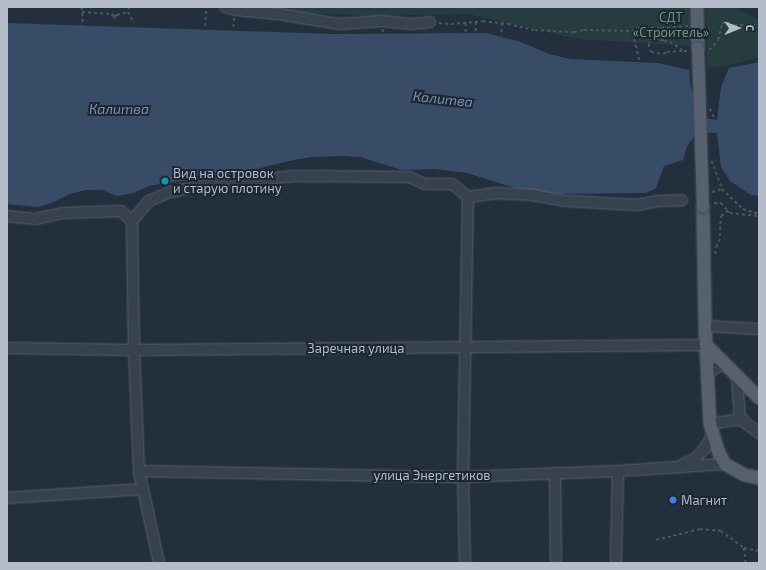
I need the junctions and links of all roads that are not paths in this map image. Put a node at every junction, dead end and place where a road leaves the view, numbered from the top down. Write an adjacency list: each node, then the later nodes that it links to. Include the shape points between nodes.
1 (225, 7): 3 (street, via 340,24 382,21 412,24)
2 (697, 7): 8 (main road, bridge, via 705,205)
3 (430, 22)
4 (468, 197): 5 (street, via 495,193 636,205); 7 (street, via 452,184 425,184 409,177 294,176 170,192 149,201); 11 (street)
5 (682, 200)
6 (7, 216): 7 (street, via 34,219 63,213 121,211)
7 (132, 221): 13 (street)
8 (705, 326): 9 (street); 10 (main road)
9 (759, 329)
10 (706, 345): 11 (street, Заречная улица); 14 (main road); 15 (main road)
11 (465, 347): 13 (street, Заречная улица); 26 (street)
12 (7, 348): 13 (street, Заречная улица)
13 (134, 350): 23 (street)
14 (723, 364): 15 (street); 16 (main road)
15 (707, 373): 19 (main road)
16 (737, 378): 17 (main road); 18 (street)
17 (759, 398)
18 (740, 419): 19 (street); 20 (street)
19 (712, 429): 21 (main road); 22 (street, via 705,448 695,459)
20 (759, 433)
21 (725, 464): 22 (street, улица Энергетиков); 27 (main road, via 745,475)
22 (678, 467): 24 (street, улица Энергетиков)
23 (139, 471): 26 (street, улица Энергетиков); 28 (street)
24 (618, 471): 25 (street, улица Энергетиков); 33 (street)
25 (555, 473): 26 (street, улица Энергетиков); 32 (street)
26 (463, 477): 31 (street)
27 (759, 478)
28 (143, 488): 29 (street); 30 (street)
29 (7, 498)
30 (159, 563)
31 (464, 563)
32 (556, 563)
33 (616, 563)

